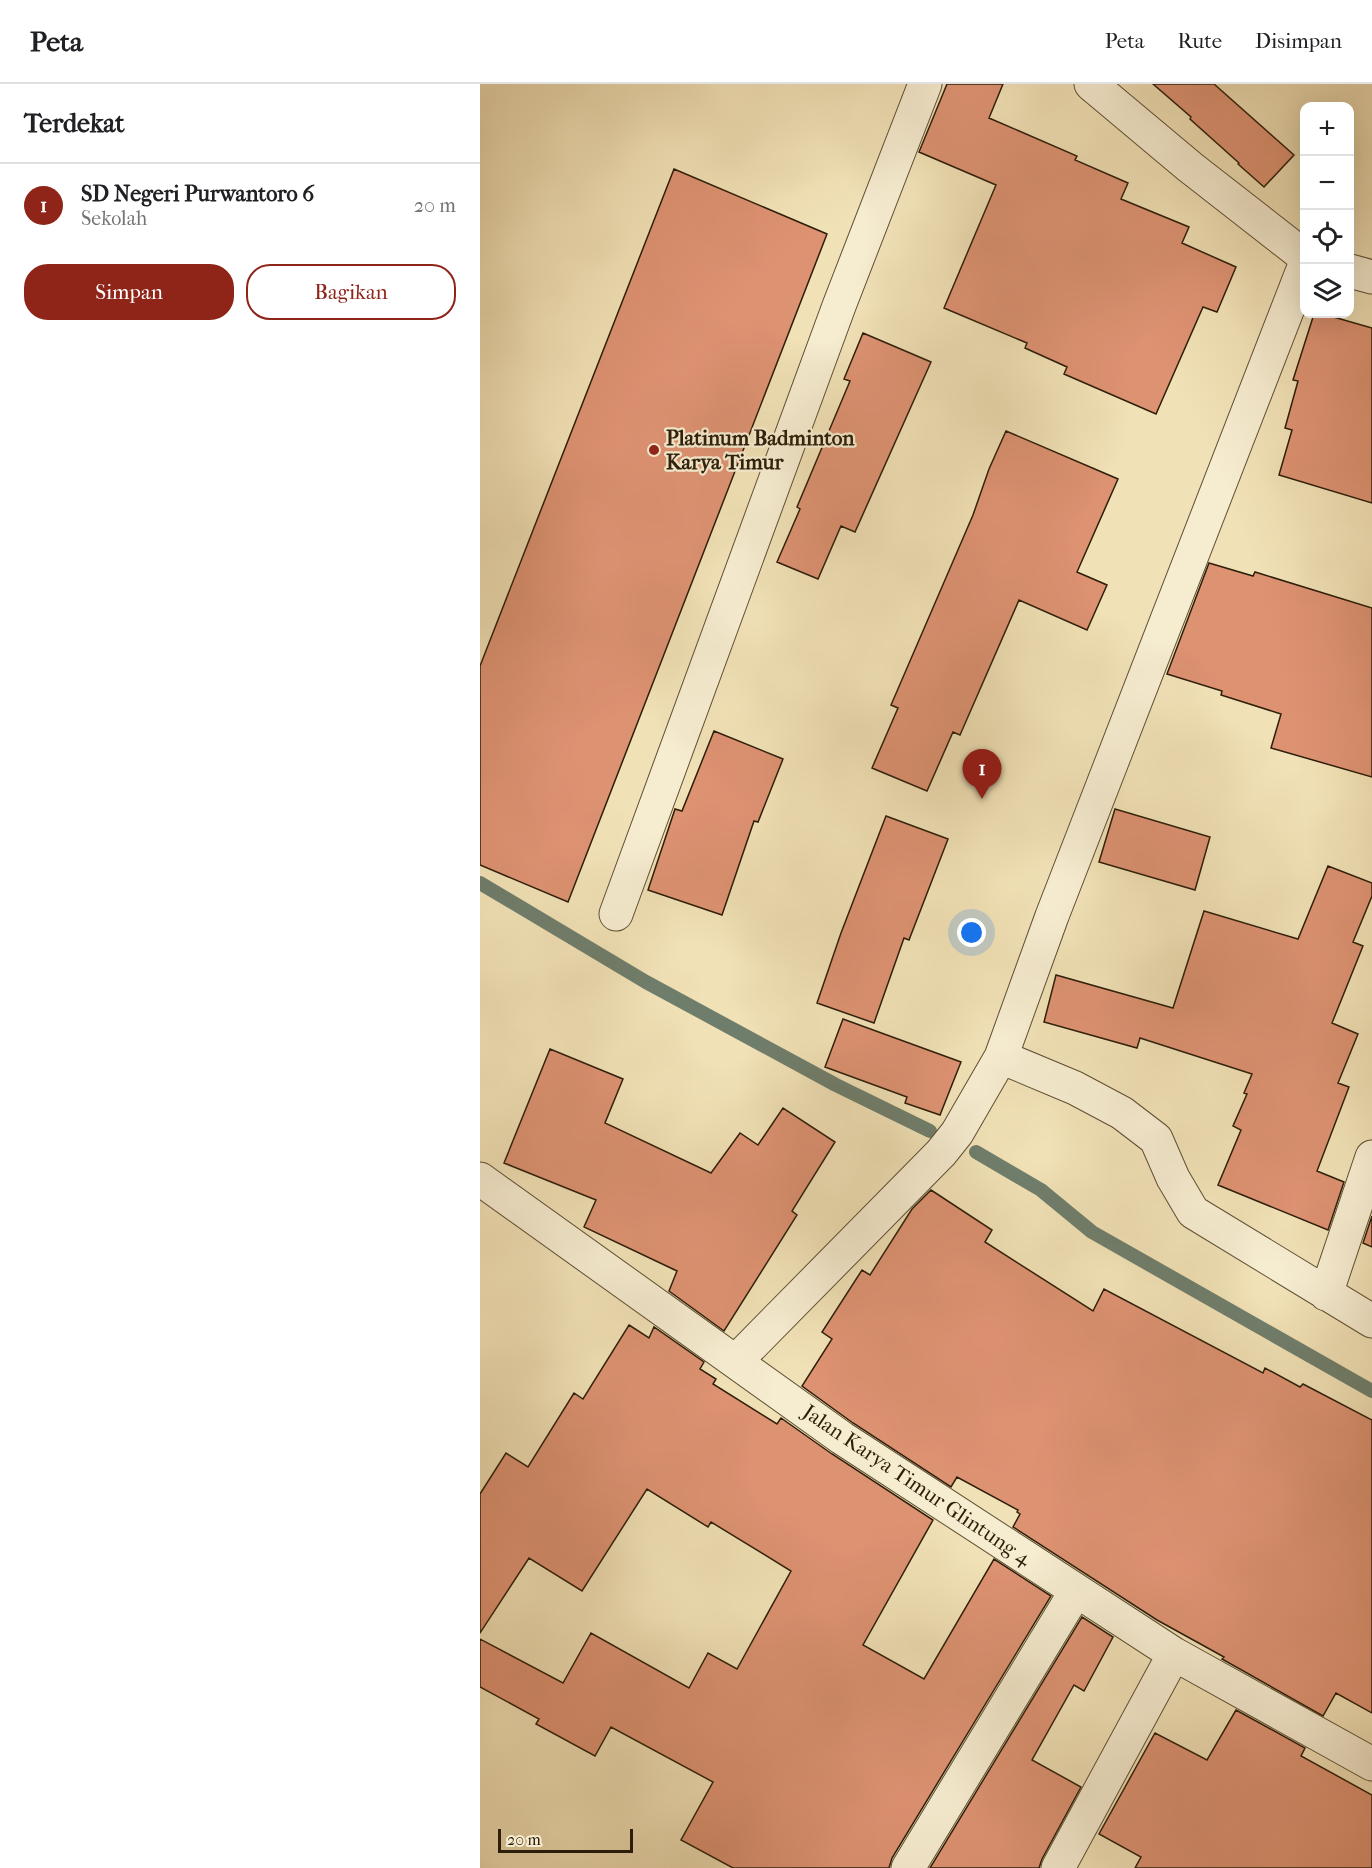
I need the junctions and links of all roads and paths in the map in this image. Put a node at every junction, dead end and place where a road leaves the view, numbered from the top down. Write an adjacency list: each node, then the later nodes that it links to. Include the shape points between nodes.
1 (925, 84): 7 (street)
2 (1091, 84): 3 (street)
3 (1300, 252)
4 (1354, 272): 5 (street)
5 (1372, 277)
6 (1300, 280): 8 (street)
7 (615, 914)
8 (1001, 1057): 11 (street, via 1122,1113 1156,1139 1193,1212); 13 (street, via 941,1153)
9 (1372, 1157): 11 (street)
10 (480, 1179): 13 (street, Jalan Karya Timur Glintung 4)
11 (1326, 1294): 12 (street)
12 (1372, 1321)
13 (736, 1361): 14 (street, Jalan Karya Timur Glintung 4, via 842,1438)
14 (1076, 1591): 15 (street, Jalan Karya Timur Glintung 4); 17 (street)
15 (1174, 1654): 16 (street, Jalan Karya Timur Glintung 4); 18 (street)
16 (1372, 1764)
17 (908, 1868)
18 (1058, 1868)

